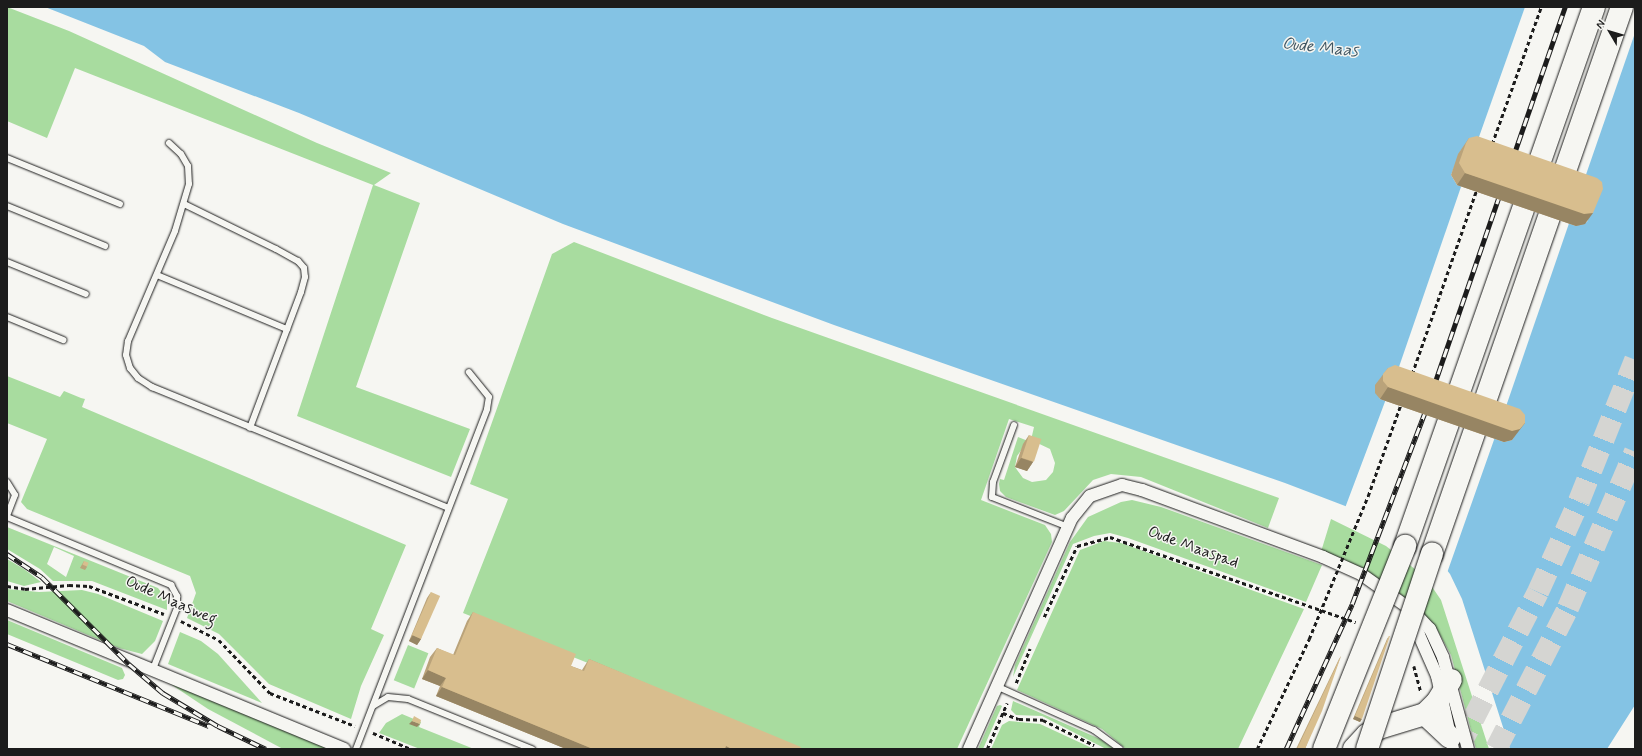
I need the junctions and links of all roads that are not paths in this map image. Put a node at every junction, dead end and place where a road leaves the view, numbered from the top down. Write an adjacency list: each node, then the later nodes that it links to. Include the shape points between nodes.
1 (1594, 7): 35 (highway, bridge, via 1408,539)
2 (1622, 7): 37 (highway, bridge)
3 (170, 143): 6 (lane, via 188,166 189,184)
4 (7, 158): 5 (lane)
5 (120, 204)
6 (184, 204): 10 (lane); 13 (lane, via 298,261 304,268 305,277)
7 (7, 206): 8 (lane)
8 (105, 246)
9 (7, 262): 11 (lane)
10 (156, 275): 13 (lane); 17 (lane, via 128,341 126,355 130,368 138,378 152,387)
11 (86, 294)
12 (7, 317): 14 (lane)
13 (287, 329): 17 (lane)
14 (63, 340)
15 (468, 372): 19 (lane, via 489,397)
16 (1014, 425): 21 (lane, via 993,482 992,497)
17 (250, 428): 19 (lane)
18 (7, 482): 20 (lane, via 15,495)
19 (448, 508): 27 (lane)
20 (7, 516): 24 (lane, via 165,581 174,589 177,608)
21 (1068, 528): 22 (street, via 1090,496 1122,486 1129,487 1323,557 1361,574); 25 (street)
22 (1386, 592): 26 (street, via 1419,635 1437,676); 26 (street, via 1414,611 1430,629)
23 (7, 610): 24 (street)
24 (153, 670): 30 (street)
25 (996, 686): 33 (street); 34 (lane, via 1094,730)
26 (1446, 688): 28 (highway); 29 (street); 38 (street)
27 (372, 707): 31 (lane); 32 (lane, via 388,697 408,699)
28 (1425, 714): 29 (highway); 36 (highway, via 1380,728 1367,735)
29 (1451, 743)
30 (344, 749)
31 (356, 749)
32 (532, 749)
33 (969, 749)
34 (1120, 749)
35 (1324, 749)
36 (1354, 749)
37 (1367, 749)
38 (1468, 749)

